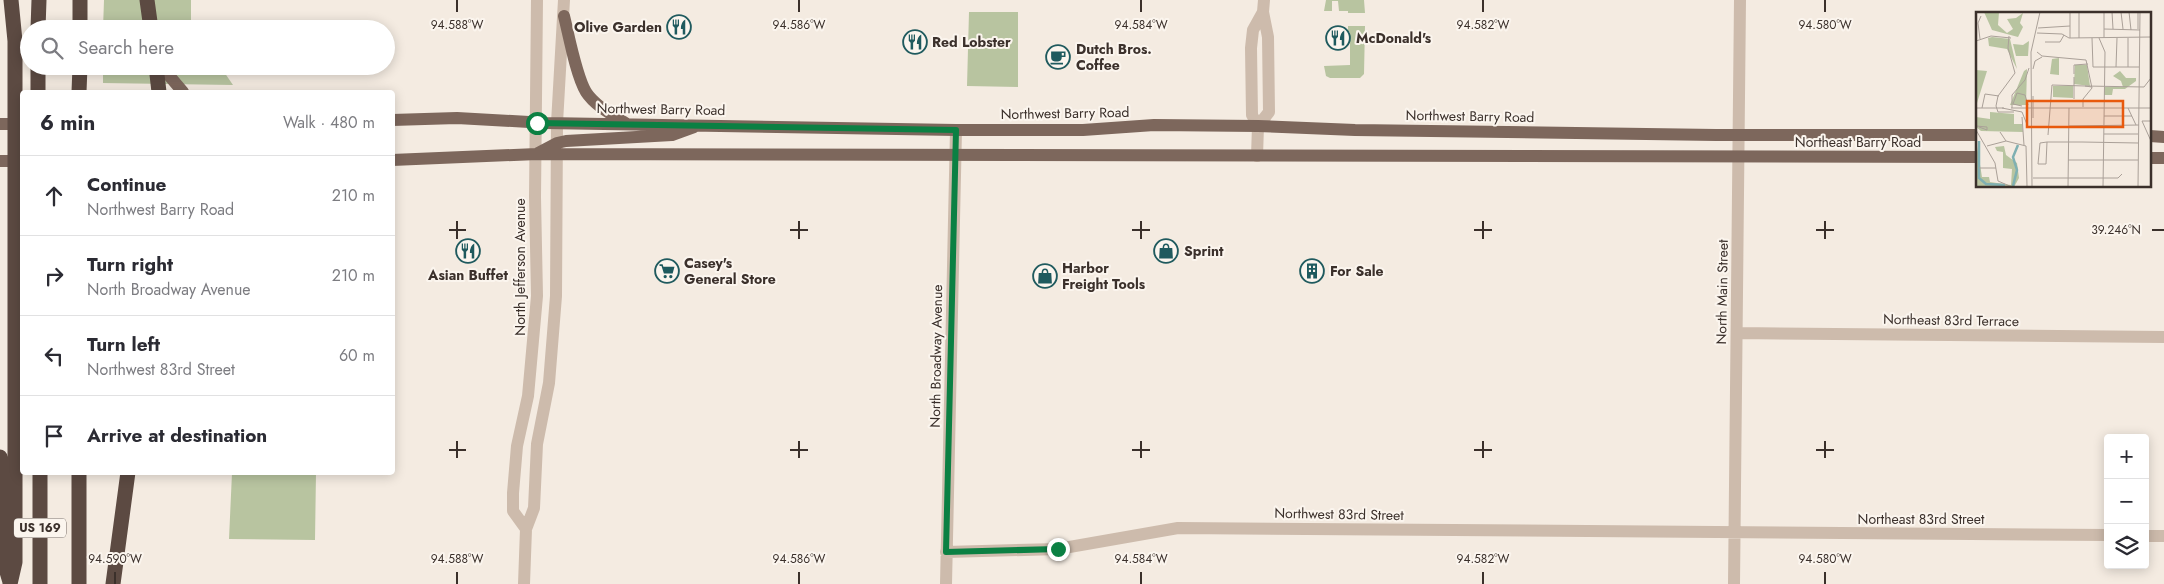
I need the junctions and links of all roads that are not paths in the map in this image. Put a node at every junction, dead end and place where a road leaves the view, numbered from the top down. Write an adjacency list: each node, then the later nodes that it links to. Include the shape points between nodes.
1 (11, 0): 53 (highway, via 15,41 16,562)
2 (38, 0): 10 (highway)
3 (80, 0): 11 (highway)
4 (147, 0): 12 (highway)
5 (537, 0): 22 (street, North Jefferson Avenue)
6 (564, 0): 9 (street)
7 (1740, 0): 30 (street, North Main Street)
8 (1263, 6): 28 (street, via 1253,30 1251,48 1252,115); 28 (street, via 1268,37 1269,112)
9 (564, 16): 23 (street); 26 (main road, via 586,91 594,101)
10 (38, 20)
11 (80, 20)
12 (150, 20)
13 (38, 75): 17 (highway)
14 (80, 75): 18 (highway)
15 (157, 75): 19 (highway)
16 (169, 75): 20 (main road)
17 (38, 90)
18 (80, 90)
19 (159, 90)
20 (181, 90)
21 (395, 120): 22 (main road, Northwest Barry Road, via 457,118)
22 (537, 123): 23 (main road, Northwest Barry Road); 33 (street, North Jefferson Avenue)
23 (558, 123): 26 (main road, Northwest Barry Road); 32 (street)
24 (0, 124): 25 (main road)
25 (20, 124)
26 (626, 124): 27 (main road, Northwest Barry Road)
27 (701, 124): 29 (main road, Northwest Barry Road); 32 (main road, via 672,135 578,140)
28 (1258, 126): 29 (main road, Northwest Barry Road); 30 (main road, Northwest Barry Road); 35 (street)
29 (956, 130): 34 (street, North Broadway Avenue)
30 (1738, 135): 31 (main road, Northeast Barry Road); 36 (street, North Main Street)
31 (1976, 135)
32 (557, 149): 33 (main road); 34 (main road); 47 (street, via 553,340 548,396 537,444 534,508)
33 (537, 154): 38 (main road); 47 (street, North Jefferson Avenue, via 535,334 512,493 513,511)
34 (955, 154): 35 (main road); 52 (street, North Broadway Avenue)
35 (1257, 156): 36 (main road)
36 (1738, 157): 37 (main road, Northeast Barry Road); 41 (street, North Main Street)
37 (1976, 157)
38 (395, 160)
39 (0, 161): 40 (main road)
40 (20, 161)
41 (1737, 332): 42 (street, Northeast 83rd Terrace); 48 (street, North Main Street)
42 (2164, 337)
43 (0, 457): 53 (highway, via 4,562)
44 (40, 475): 54 (highway, US 169)
45 (79, 475): 55 (highway, US 169)
46 (128, 475): 56 (highway)
47 (526, 529): 57 (street)
48 (1734, 534): 49 (street, Northeast 83rd Street); 52 (street, Northwest 83rd Street, via 1178,528 1058,549); 59 (street, North Main Street)
49 (2104, 536)
50 (2149, 536): 51 (street)
51 (2164, 536)
52 (946, 552): 58 (street, North Broadway Avenue)
53 (10, 583)
54 (40, 584)
55 (79, 584)
56 (114, 584)
57 (524, 584)
58 (946, 584)
59 (1734, 584)

